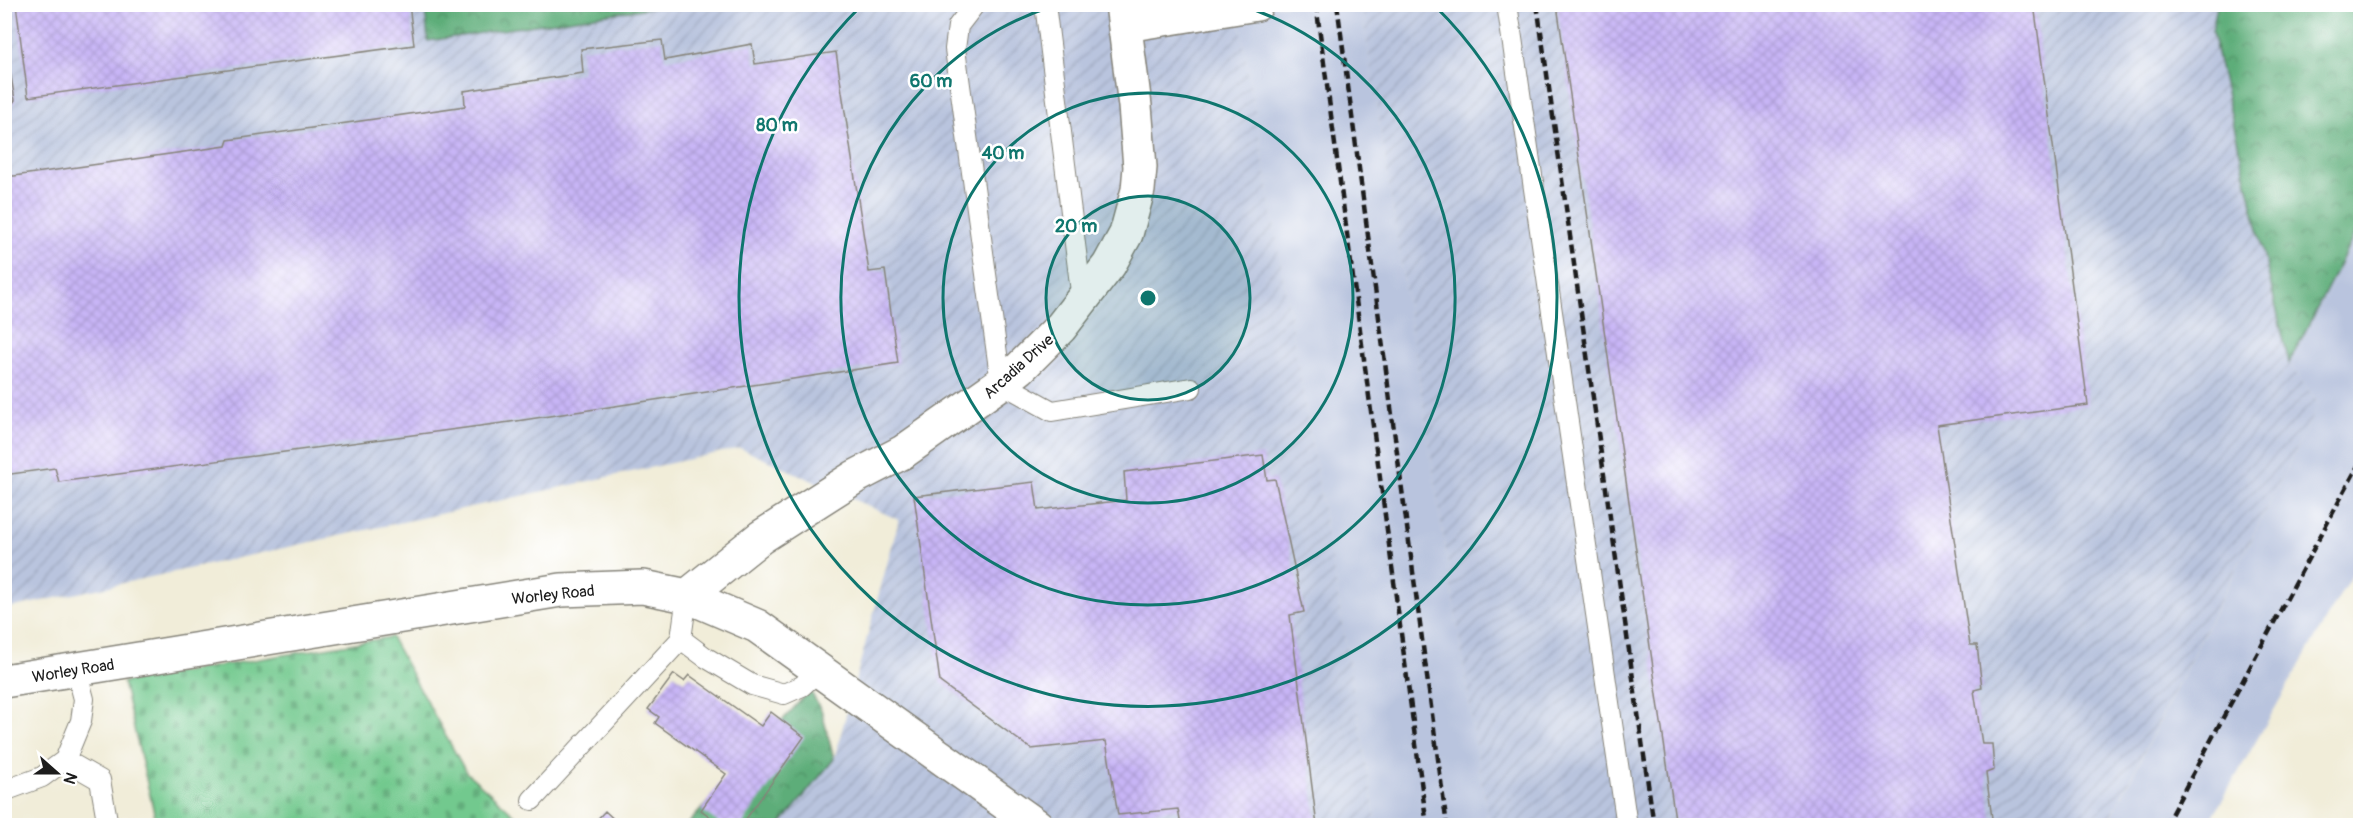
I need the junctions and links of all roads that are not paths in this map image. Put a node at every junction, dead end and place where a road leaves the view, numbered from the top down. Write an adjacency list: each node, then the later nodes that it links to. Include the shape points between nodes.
1 (975, 4): 7 (lane, via 958,26 955,49)
2 (1046, 4): 6 (lane)
3 (1257, 4): 5 (street)
4 (1508, 4): 19 (lane)
5 (1124, 15): 6 (street, Arcadia Drive, via 1140,167 1138,190 1126,234 1109,265)
6 (1082, 300): 7 (street, Arcadia Drive, via 1061,327)
7 (1001, 383): 8 (lane, via 1052,411); 9 (street, Arcadia Drive, via 903,452 855,477 761,537)
8 (1191, 388)
9 (687, 596): 10 (lane); 11 (street, Worley Road, via 643,587 561,590); 12 (street, Worley Road, via 757,626)
10 (681, 639): 12 (lane, via 752,685 784,694 802,686); 16 (lane)
11 (76, 669): 13 (street, Worley Road); 14 (lane, via 84,699 81,721)
12 (818, 671): 17 (street, Worley Road)
13 (4, 681)
14 (65, 760): 15 (lane, via 42,777); 18 (lane, via 100,780)
15 (4, 791)
16 (532, 800)
17 (1034, 824)
18 (108, 825)
19 (1627, 825)

